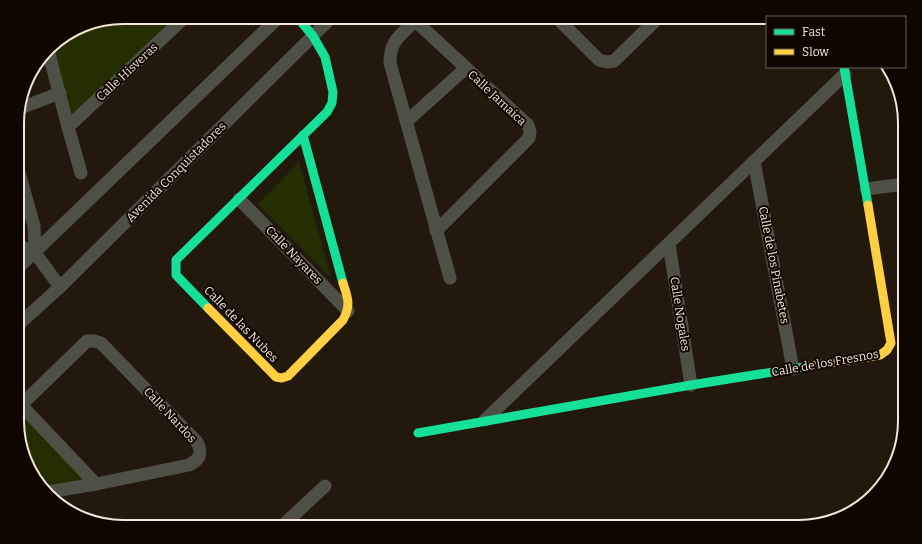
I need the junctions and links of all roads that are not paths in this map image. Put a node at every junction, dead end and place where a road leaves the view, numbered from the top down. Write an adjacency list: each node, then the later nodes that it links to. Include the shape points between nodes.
1 (170, 24): 16 (street, Calle Hisveras)
2 (272, 24): 27 (street)
3 (303, 24): 9 (street, Calle de las Nubes)
4 (325, 24): 9 (street, Avenida Conquistadores)
5 (409, 24): 15 (street, Calle Jamaica, via 390,51 390,63)
6 (418, 24): 11 (street, Calle Jamaica)
7 (563, 24): 8 (street, via 599,60 607,62 614,61)
8 (652, 24)
9 (313, 36): 17 (street, Calle de las Nubes, via 325,57 333,92 332,103 327,112); 30 (street, Avenida Conquistadores)
10 (50, 57): 13 (street)
11 (466, 68): 15 (street); 24 (street, Calle Jamaica, via 528,125 529,138)
12 (844, 70): 18 (street, Calle de los Fresnos); 21 (street, Calle de los Fresnos)
13 (60, 93): 14 (street); 16 (street)
14 (26, 105)
15 (407, 121): 24 (street, Calle Jamaica)
16 (68, 127): 19 (street)
17 (303, 135): 23 (street, Calle de las Nubes); 31 (street, via 348,300)
18 (754, 161): 25 (street, Calle de los Fresnos); 33 (street, Calle de los Pinabetes)
19 (82, 173)
20 (898, 185): 21 (street)
21 (866, 189): 33 (street, Calle de los Fresnos, via 891,343 880,355)
22 (24, 190): 27 (street, via 34,226)
23 (239, 199): 31 (street, Calle Nayares); 31 (street, Calle de las Nubes, via 176,260 176,275 276,377 288,376 343,320)
24 (436, 231): 29 (street, Calle Jamaica)
25 (669, 244): 34 (street, Calle Nogales); 37 (street, Calle de los Fresnos)
26 (24, 248): 27 (street)
27 (35, 253): 28 (street); 30 (street)
28 (24, 263)
29 (450, 278)
30 (60, 287): 32 (street, Avenida Conquistadores)
31 (348, 311)
32 (24, 320)
33 (793, 369): 34 (street, Calle de los Fresnos)
34 (691, 385): 37 (street, Calle de los Fresnos)
35 (24, 401): 39 (street, Calle Nardos, via 87,341 94,341 101,343 197,442 200,449 195,462 189,465)
36 (24, 411): 39 (street)
37 (485, 420): 38 (street, Calle de los Fresnos)
38 (418, 433)
39 (96, 484): 41 (street, Calle Nardos)
40 (325, 486): 42 (street)
41 (53, 491)
42 (289, 520)

